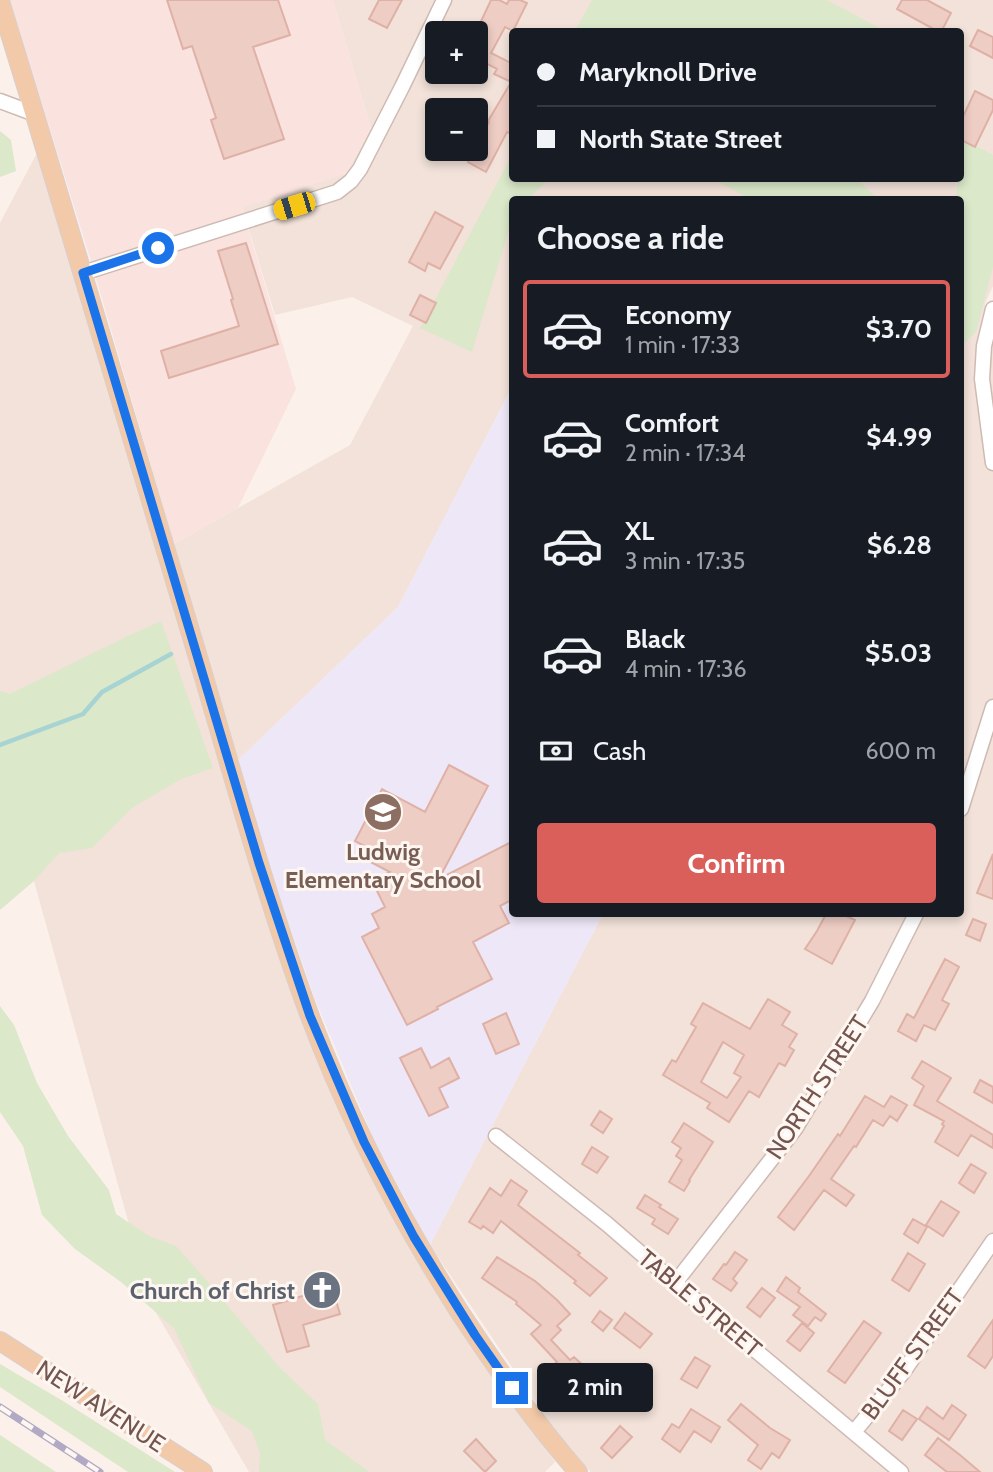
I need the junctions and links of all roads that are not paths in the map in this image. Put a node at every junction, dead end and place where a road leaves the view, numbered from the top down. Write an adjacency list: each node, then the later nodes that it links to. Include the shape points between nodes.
1 (444, 0): 5 (street, via 360,169 337,192)
2 (0, 1): 4 (main road)
3 (0, 100): 4 (street)
4 (35, 114): 5 (main road)
5 (83, 273): 17 (main road, via 259,863 333,1072 414,1237 468,1325)
6 (993, 309): 7 (street, via 982,379)
7 (993, 463)
8 (993, 707): 9 (street)
9 (964, 799)
10 (914, 917): 13 (street, NORTH STREET, via 872,1001 795,1129)
11 (496, 1136): 13 (street, TABLE STREET)
12 (993, 1241): 15 (street, BLUFF STREET, via 904,1371)
13 (675, 1283): 15 (street, TABLE STREET)
14 (0, 1340): 16 (main road, NEW AVENUE)
15 (854, 1432): 18 (street, TABLE STREET)
16 (203, 1472)
17 (578, 1472)
18 (901, 1472)

